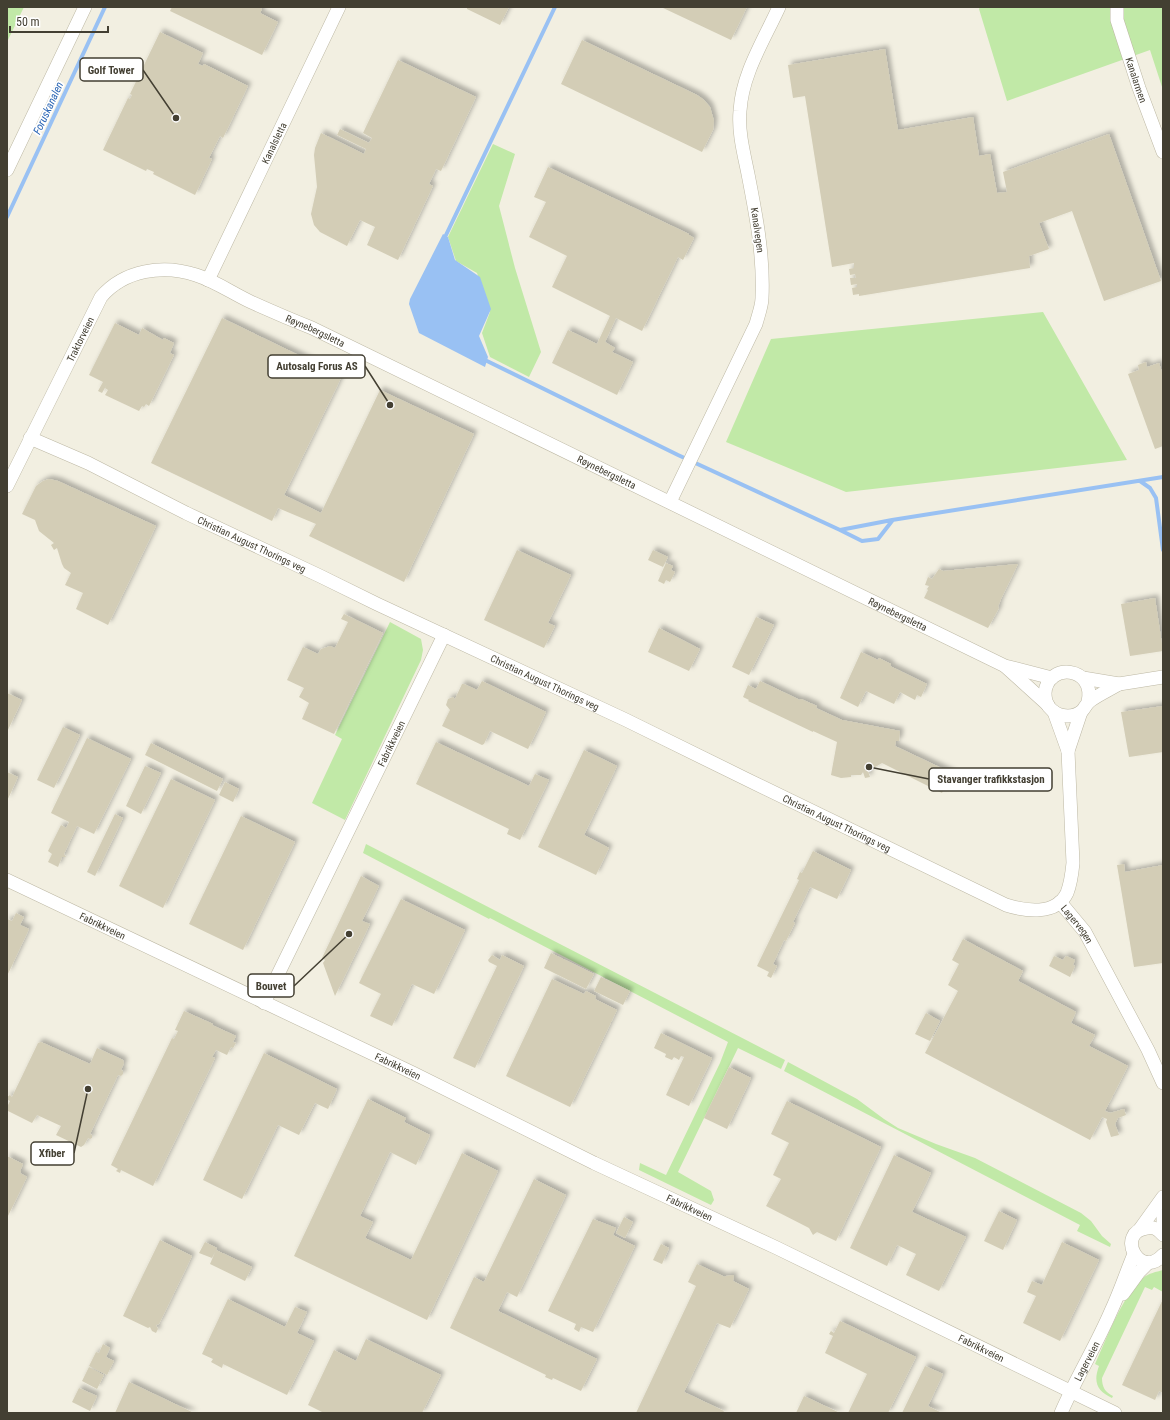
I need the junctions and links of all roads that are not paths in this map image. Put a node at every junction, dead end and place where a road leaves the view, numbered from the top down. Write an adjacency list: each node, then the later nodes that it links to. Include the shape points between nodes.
1 (85, 7): 6 (street)
2 (339, 7): 7 (street, Kanalsletta)
3 (780, 7): 10 (street, Kanalvegen, via 749,71 740,112 741,135 761,251 762,299 756,324)
4 (1117, 7): 5 (street, Kanalarmen, via 1117,20)
5 (1163, 152)
6 (7, 170)
7 (208, 280): 8 (street, Traktorveien, via 186,272 151,270 133,275 108,288 94,308); 10 (street, Røynebergsletta)
8 (30, 438): 9 (street, Traktorveien); 11 (street, Christian August Thorings veg)
9 (7, 486)
10 (670, 502): 12 (street, Røynebergsletta)
11 (444, 635): 21 (street, Christian August Thorings veg, via 1006,904 1034,911); 22 (street, Fabrikkveien)
12 (1004, 666): 14 (street, Røynebergsletta); 18 (street, Røynebergsletta)
13 (1163, 677): 16 (street)
14 (1052, 678): 15 (street, via 1065,672); 18 (street, via 1045,690 1045,698)
15 (1083, 678): 16 (street); 17 (street, via 1089,689)
16 (1119, 684): 17 (street)
17 (1085, 707): 18 (street, via 1068,716 1060,715); 19 (street, Lagervegen)
18 (1051, 708): 19 (street, Lagervegen)
19 (1068, 751): 21 (street, Lagervegen, via 1073,863 1070,885)
20 (7, 880): 22 (street, Fabrikkveien)
21 (1060, 902): 23 (street, Lagervegen, via 1085,932)
22 (264, 1002): 32 (street, Fabrikkveien)
23 (1163, 1083)
24 (1163, 1197): 27 (street)
25 (1163, 1216): 26 (street)
26 (1163, 1222)
27 (1140, 1229): 28 (street, via 1155,1228); 29 (street, via 1131,1242)
28 (1163, 1235)
29 (1134, 1254): 30 (street, via 1140,1260); 31 (street, Lagerveien)
30 (1158, 1260): 31 (street, Lagerveien, via 1139,1272)
31 (1112, 1310): 32 (street, Lagerveien)
32 (1070, 1392): 33 (street, Lagerveien); 34 (street, Fabrikkveien)
33 (1061, 1413)
34 (1115, 1413)

